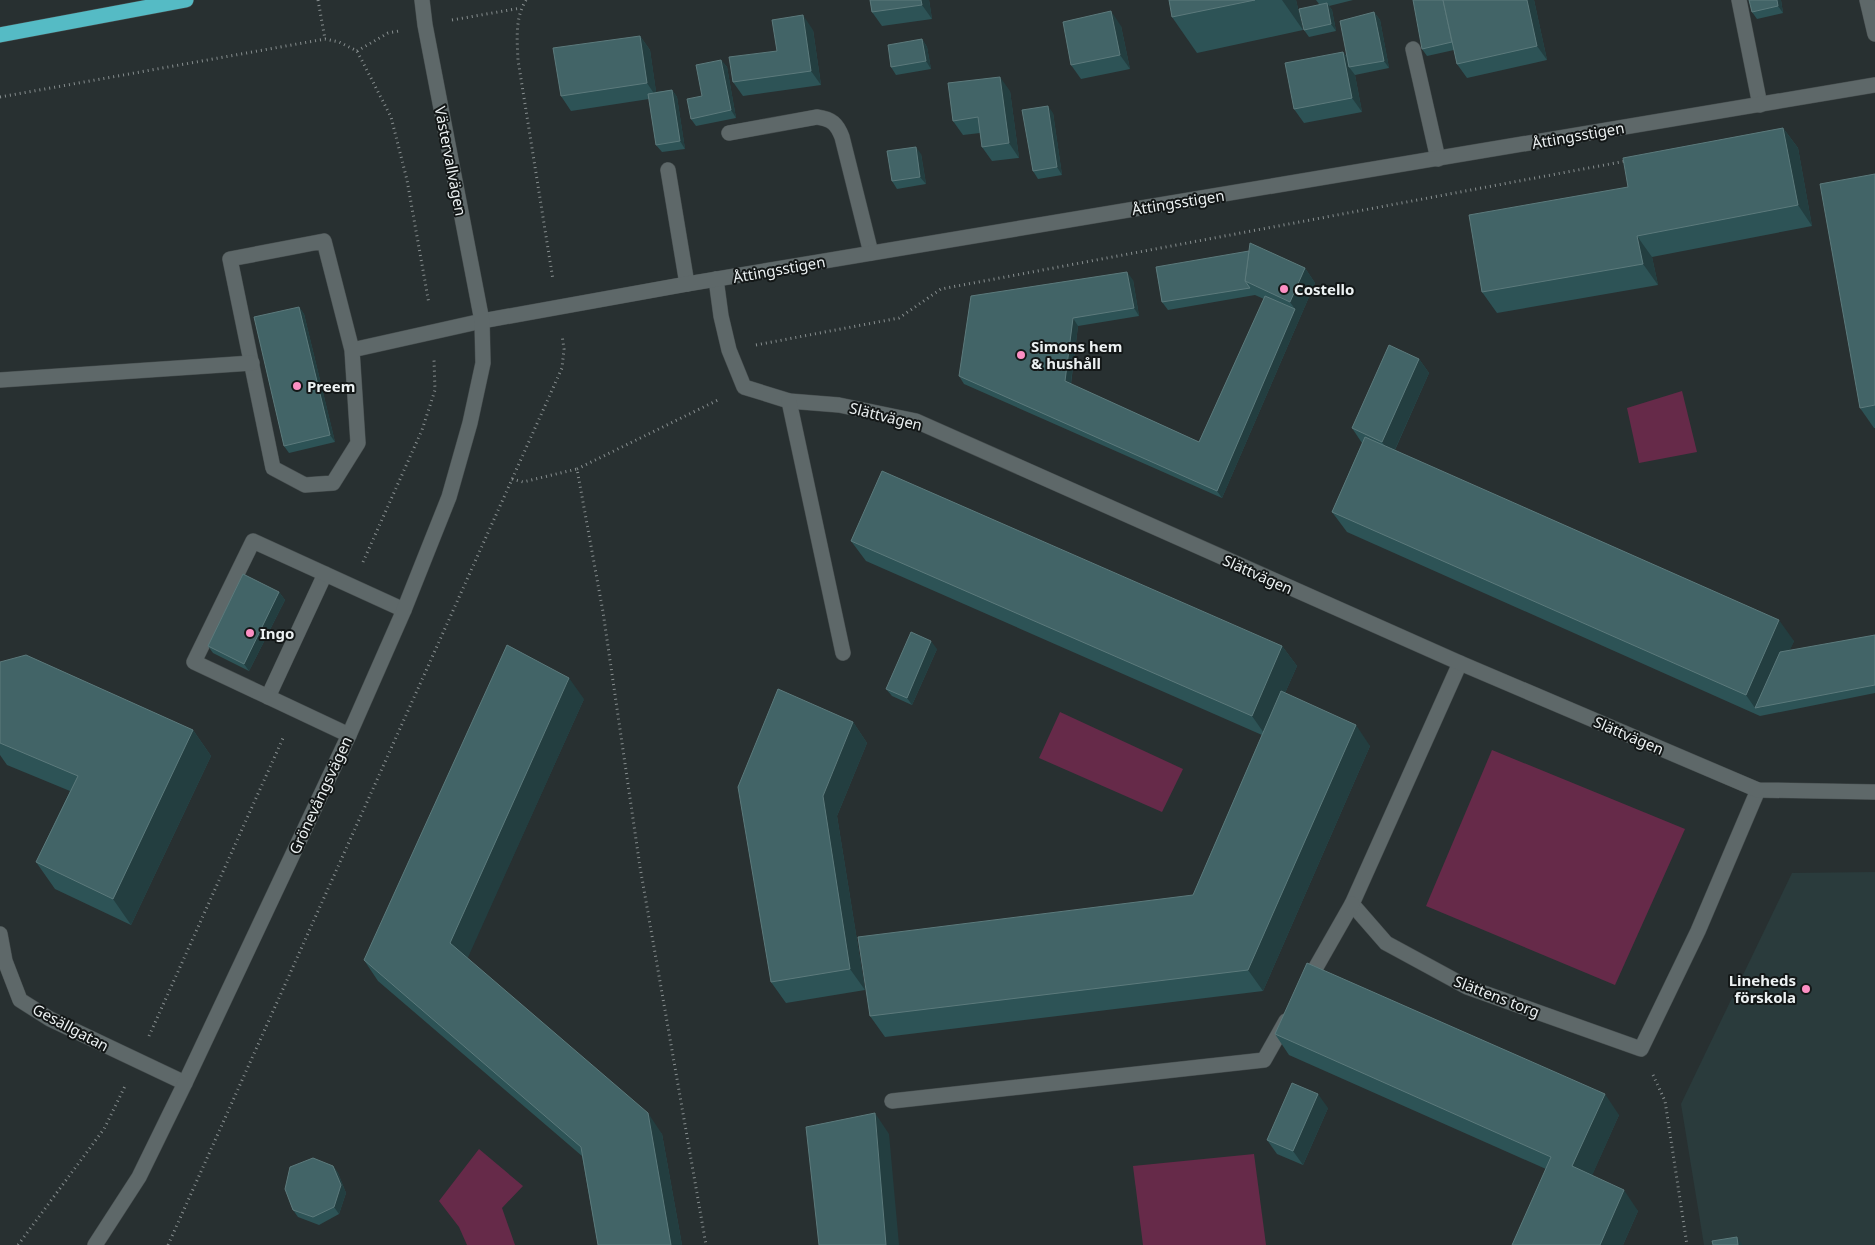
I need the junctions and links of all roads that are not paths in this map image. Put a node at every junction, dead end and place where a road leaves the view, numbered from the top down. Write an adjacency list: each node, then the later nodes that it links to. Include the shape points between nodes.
1 (186, 0): 6 (highway)
2 (422, 0): 16 (street, Västervallvägen)
3 (1739, 0): 9 (street)
4 (1867, 0): 5 (street)
5 (1875, 34)
6 (0, 35)
7 (1413, 49): 11 (street)
8 (1875, 85): 9 (street, Åttingsstigen)
9 (1760, 105): 11 (street, Åttingsstigen)
10 (729, 133): 13 (street, via 818,117 829,118 838,126 842,137)
11 (1438, 159): 13 (street, Åttingsstigen)
12 (668, 170): 15 (street)
13 (871, 253): 14 (street, Åttingsstigen)
14 (716, 279): 15 (street, Åttingsstigen); 20 (street, Slättvägen, via 729,350 744,387)
15 (687, 284): 16 (street, Åttingsstigen)
16 (482, 321): 17 (street, Åttingsstigen); 22 (street, Grönevångsvägen, via 482,363 470,423 449,497)
17 (352, 350): 18 (street, via 358,443 333,483 305,486 273,468); 18 (street, via 324,241 230,259)
18 (252, 363): 19 (street)
19 (0, 380)
20 (789, 401): 23 (street); 24 (street, Slättvägen, via 839,405 916,421)
21 (325, 574): 22 (street); 25 (street); 25 (street, via 253,541 194,662)
22 (404, 610): 26 (street, Grönevångsvägen)
23 (843, 653)
24 (1460, 663): 27 (street, Slättvägen); 29 (street)
25 (268, 697): 26 (street)
26 (348, 735): 31 (street, Grönevångsvägen)
27 (1758, 790): 28 (street, Slättvägen); 29 (street, Slättens torg, via 1698,931 1640,1050 1467,987 1386,943)
28 (1875, 792)
29 (1352, 904): 32 (street, via 1264,1060)
30 (0, 934): 31 (street, Gesällgatan, via 5,961 20,1000 50,1019)
31 (185, 1083): 33 (street, Grönevångsvägen, via 139,1177)
32 (892, 1101)
33 (95, 1245)

